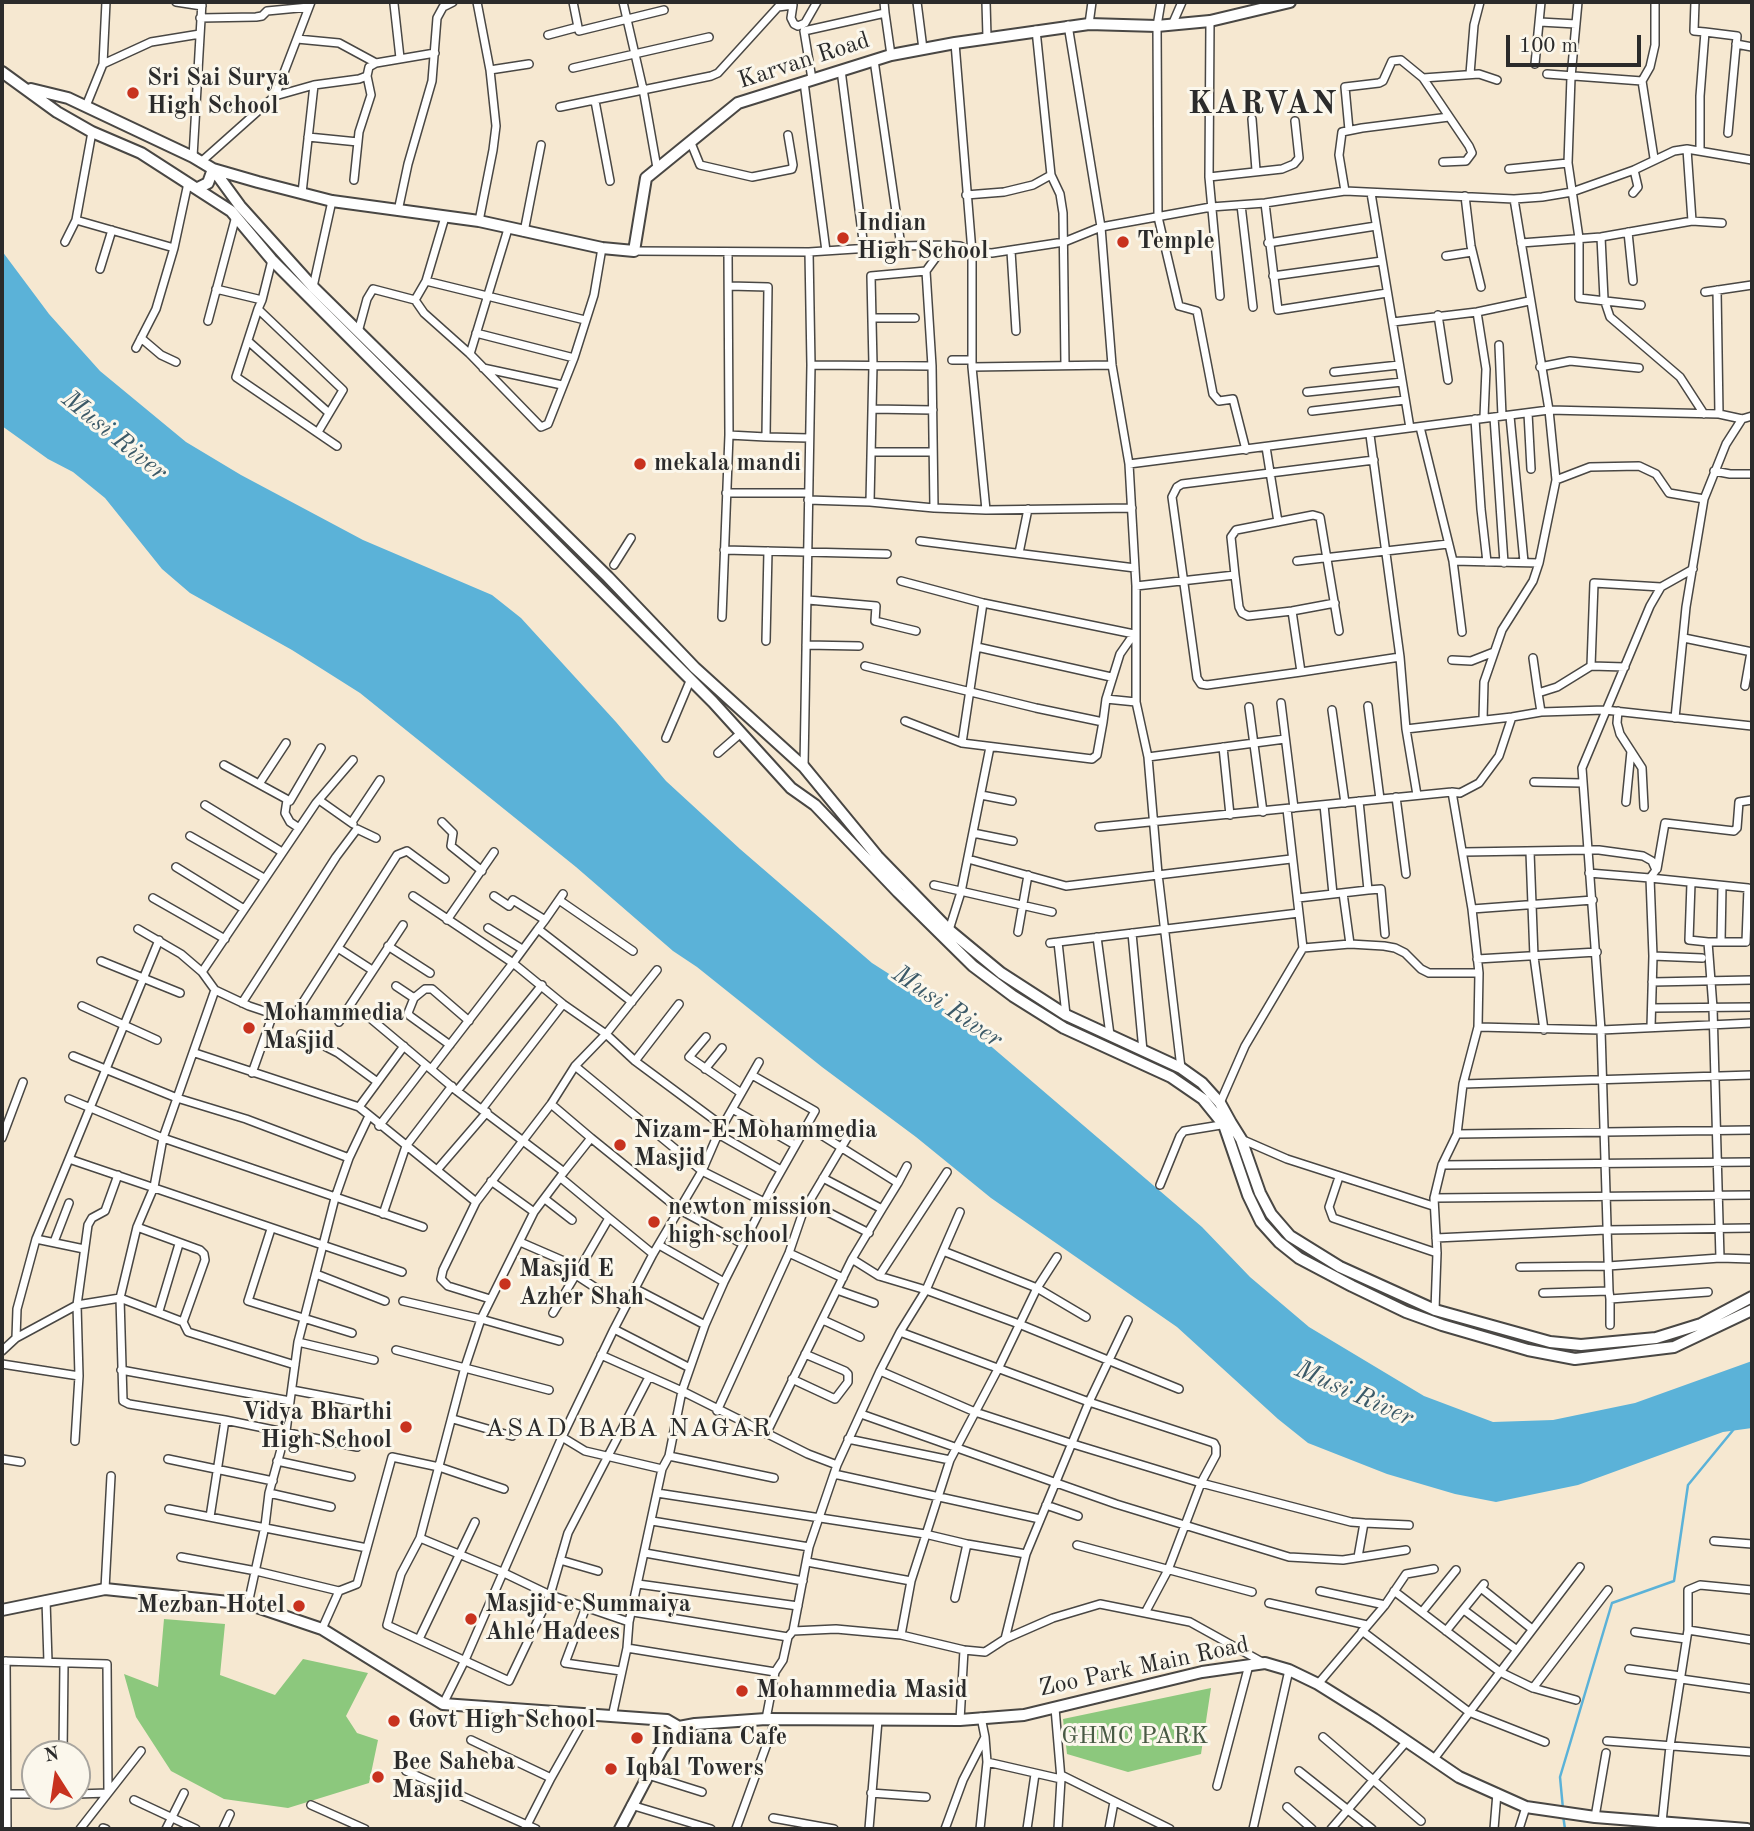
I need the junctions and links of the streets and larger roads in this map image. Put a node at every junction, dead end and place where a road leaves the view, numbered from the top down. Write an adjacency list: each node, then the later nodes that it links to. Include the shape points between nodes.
1 (106, 2): 57 (street)
2 (176, 2): 22 (street)
3 (453, 2): 25 (street)
4 (477, 2): 62 (street)
5 (573, 2): 39 (street)
6 (624, 2): 31 (street)
7 (773, 2): 28 (street)
8 (817, 2): 21 (street, via 805,23 798,26 791,18)
9 (884, 2): 29 (street)
10 (918, 2): 50 (street)
11 (986, 2): 45 (street)
12 (1092, 2): 34 (street)
13 (1161, 2): 38 (street)
14 (1182, 2): 37 (street)
15 (1290, 2): 26 (street, Karvan Road)
16 (1480, 2): 64 (street)
17 (1541, 2): 33 (street)
18 (1578, 2): 35 (street)
19 (1655, 2): 71 (street, via 1655,45)
20 (1695, 2): 41 (street, via 1695,32)
21 (793, 3): 28 (street)
22 (202, 4): 30 (street)
23 (310, 4): 30 (street, via 257,17); 46 (street)
24 (394, 4): 54 (street)
25 (443, 4): 51 (street, via 437,18)
26 (1268, 4): 32 (street, Karvan Road)
27 (664, 10): 31 (street)
28 (773, 12): 74 (street, via 718,73)
29 (886, 13): 53 (street); 70 (street, via 804,31)
30 (200, 18): 42 (street)
31 (627, 19): 39 (street, via 579,31); 52 (street)
32 (1210, 21): 37 (street, Karvan Road); 103 (street)
33 (1540, 22): 35 (street); 59 (street)
34 (1089, 24): 36 (street, Karvan Road); 38 (street, Karvan Road)
35 (1576, 24): 67 (street)
36 (1068, 25): 40 (street, Karvan Road); 128 (street)
37 (1172, 25): 38 (street, Karvan Road)
38 (1157, 26): 122 (street)
39 (578, 27): 43 (street)
40 (1036, 30): 45 (street, Karvan Road); 102 (street)
41 (1705, 32): 48 (street, via 1737,36); 91 (street)
42 (200, 34): 57 (street, via 151,42); 93 (street)
43 (548, 34)
44 (709, 37): 52 (street)
45 (987, 37): 47 (street, Karvan Road)
46 (297, 39): 56 (street, via 339,43); 75 (street)
47 (955, 43): 50 (street, Karvan Road); 112 (street)
48 (1736, 44): 49 (street); 84 (street)
49 (1752, 47)
50 (923, 49): 53 (street, Karvan Road)
51 (435, 53): 54 (street); 119 (street)
52 (635, 54): 60 (street); 74 (street)
53 (891, 55): 55 (street, Karvan Road)
54 (400, 58): 56 (street)
55 (874, 60): 61 (street, Karvan Road); 140 (street)
56 (376, 63): 66 (street)
57 (103, 64): 77 (street)
58 (529, 64): 62 (street)
59 (1535, 64)
60 (573, 68)
61 (841, 70): 70 (street, Karvan Road); 143 (street)
62 (490, 71): 124 (street, via 496,126)
63 (2, 72): 73 (street)
64 (1470, 74): 68 (street); 69 (street)
65 (1547, 74): 67 (street)
66 (367, 76): 72 (street); 87 (street, via 371,95)
67 (1571, 77): 71 (street); 96 (street)
68 (1423, 78): 79 (street); 82 (street, via 1395,59 1379,83 1345,87)
69 (1497, 80)
70 (808, 81): 88 (street, Karvan Road, via 738,103); 145 (street)
71 (1642, 81): 92 (street)
72 (314, 85): 75 (street); 86 (street)
73 (27, 89): 77 (street); 83 (street)
74 (643, 89): 76 (street); 97 (street)
75 (275, 96): 93 (street)
76 (595, 101): 78 (street); 105 (street)
77 (86, 106): 93 (street)
78 (560, 107)
79 (1449, 117): 82 (street); 95 (street, via 1472,153 1466,161)
80 (1252, 119): 100 (street)
81 (1295, 121): 100 (street, via 1299,158 1282,169)
82 (1349, 130): 107 (street, via 1340,138)
83 (92, 132): 106 (street, via 141,153); 123 (street)
84 (1728, 133)
85 (788, 135): 88 (street, via 792,169 752,177 700,164)
86 (308, 137): 87 (street); 109 (street)
87 (358, 142): 104 (street)
88 (691, 143): 97 (street, Karvan Road)
89 (541, 145): 131 (street)
90 (1687, 149): 91 (street); 92 (street); 125 (street)
91 (1700, 150): 94 (street)
92 (1654, 158): 101 (street)
93 (198, 159): 98 (street)
94 (1752, 160)
95 (1443, 162)
96 (1568, 163): 99 (street); 108 (street)
97 (657, 168): 144 (street, Karvan Road, via 643,184)
98 (213, 169): 106 (street, via 208,183); 109 (street); 161 (street)
99 (1509, 169)
100 (1256, 170): 103 (street)
101 (1634, 170): 108 (street); 111 (street, via 1638,187)
102 (1051, 175): 112 (street, via 1004,192); 136 (street, via 1061,199)
103 (1209, 177): 118 (street)
104 (354, 180)
105 (610, 181)
106 (193, 185): 120 (street); 141 (street)
107 (1345, 191): 110 (street); 116 (street)
108 (1572, 192): 114 (street); 134 (street)
109 (302, 193): 115 (street)
110 (1371, 193): 113 (street); 127 (street)
111 (1633, 193)
112 (966, 195): 148 (street)
113 (1465, 196): 114 (street); 149 (street)
114 (1514, 199): 138 (street)
115 (332, 201): 119 (street); 161 (street)
116 (1265, 202): 117 (street); 137 (street)
117 (1241, 205): 118 (street); 174 (street)
118 (1211, 207): 122 (street); 167 (street)
119 (398, 211): 121 (street)
120 (236, 216): 152 (street); 163 (street)
121 (445, 217): 124 (street); 157 (street)
122 (1158, 218): 128 (street); 232 (street, via 1179,306 1197,311 1213,394 1219,401 1233,399)
123 (76, 220): 130 (street); 135 (street)
124 (479, 221): 129 (street)
125 (1692, 221): 126 (street); 132 (street)
126 (1722, 223)
127 (1376, 226): 137 (street); 153 (street)
128 (1101, 227): 136 (street); 198 (street)
129 (508, 229): 131 (street); 168 (street)
130 (112, 230): 141 (street); 154 (street)
131 (524, 232): 142 (street)
132 (1628, 232): 133 (street); 158 (street)
133 (1601, 237): 134 (street); 169 (street)
134 (1579, 238): 138 (street); 169 (street, via 1579,298)
135 (65, 242)
136 (1064, 242): 146 (street); 197 (street)
137 (1268, 243): 156 (street)
138 (1521, 243): 172 (street)
139 (945, 245): 140 (street); 148 (street); 155 (street)
140 (901, 246): 143 (street)
141 (174, 248): 186 (street, via 156,309)
142 (602, 248): 144 (street); 180 (street)
143 (864, 248): 145 (street)
144 (634, 251): 150 (street)
145 (826, 251): 147 (street)
146 (1011, 251): 148 (street); 183 (street)
147 (809, 252): 150 (street); 195 (street)
148 (972, 252): 194 (street)
149 (1472, 252): 151 (street); 162 (street)
150 (728, 253): 160 (street)
151 (1446, 256)
152 (272, 260): 170 (street); 299 (street)
153 (1382, 261): 156 (street); 166 (street)
154 (100, 269)
155 (926, 271): 178 (street, via 871,276); 200 (street)
156 (1273, 276): 166 (street, via 1278,310)
157 (426, 281): 168 (street); 171 (street)
158 (1633, 281)
159 (1752, 285): 164 (street)
160 (729, 286): 226 (street); 228 (street, via 768,287)
161 (313, 287): 184 (street)
162 (1481, 287)
163 (216, 289): 170 (street); 181 (street)
164 (1717, 290): 165 (street); 217 (street)
165 (1706, 292)
166 (1387, 293): 182 (street)
167 (1220, 296)
168 (487, 297): 180 (street); 185 (street)
169 (1604, 299): 173 (street); 216 (street, via 1610,317 1680,377)
170 (262, 300): 175 (street)
171 (415, 300): 184 (street, via 373,289); 190 (street)
172 (1529, 301): 176 (street); 202 (street)
173 (1641, 305)
174 (1254, 307)
175 (258, 309): 187 (street); 214 (street, via 343,390)
176 (1477, 312): 177 (street); 220 (street, via 1486,369)
177 (1438, 315): 182 (street); 205 (street)
178 (872, 318): 179 (street); 196 (street)
179 (915, 318)
180 (585, 320): 191 (street)
181 (208, 321)
182 (1393, 322): 199 (street)
183 (1016, 331)
184 (358, 332): 333 (street, via 695,668)
185 (476, 333): 190 (street); 191 (street)
186 (141, 338): 189 (street); 193 (street)
187 (248, 341): 214 (street); 225 (street, via 236,377)
188 (1499, 345): 218 (street)
189 (136, 348)
190 (470, 354): 201 (street)
191 (574, 358): 207 (street)
192 (952, 360): 194 (street)
193 (176, 362)
194 (972, 364): 197 (street); 249 (street)
195 (811, 365): 196 (street); 229 (street)
196 (873, 365): 200 (street); 210 (street)
197 (1065, 365): 198 (street)
198 (1112, 365): 236 (street)
199 (1399, 365): 204 (street); 206 (street)
200 (932, 366): 211 (street)
201 (482, 368): 207 (street); 207 (street, via 541,427 548,424)
202 (1540, 368): 203 (street, via 1570,361); 212 (street)
203 (1639, 368)
204 (1334, 372)
205 (1448, 380)
206 (1402, 382): 208 (street); 209 (street)
207 (562, 385)
208 (1307, 392)
209 (1405, 400): 213 (street); 224 (street)
210 (873, 409): 211 (street); 233 (street)
211 (933, 410): 234 (street)
212 (1549, 410): 215 (street); 216 (street); 241 (street)
213 (1312, 411)
214 (329, 413): 225 (street)
215 (1528, 414): 218 (street); 237 (street)
216 (1704, 414): 217 (street)
217 (1719, 414): 222 (street)
218 (1502, 416): 220 (street); 264 (street); 265 (street)
219 (1752, 416): 222 (street)
220 (1484, 417): 221 (street)
221 (1475, 419): 223 (street); 263 (street)
222 (1742, 419): 238 (street)
223 (1420, 427): 224 (street); 253 (street)
224 (1410, 428): 227 (street)
225 (318, 432): 230 (street)
226 (729, 435): 228 (street); 242 (street)
227 (1370, 435): 231 (street); 235 (street)
228 (765, 437): 229 (street)
229 (809, 438): 243 (street)
230 (337, 446)
231 (1266, 447): 232 (street); 239 (street)
232 (1246, 450): 236 (street)
233 (872, 452): 234 (street); 245 (street)
234 (933, 452): 246 (street)
235 (1374, 460): 239 (street); 257 (street)
236 (1129, 464): 247 (street)
237 (1531, 469)
238 (1714, 471): 240 (street); 244 (street)
239 (1272, 473): 250 (street); 272 (street, via 1177,487 1172,497)
240 (1752, 474)
241 (1556, 480): 244 (street, via 1590,467 1639,466 1661,479 1669,493); 266 (street)
242 (726, 493): 243 (street); 254 (street)
243 (808, 497): 245 (street); 256 (street)
244 (1704, 499): 269 (street)
245 (870, 502): 246 (street)
246 (934, 508): 249 (street)
247 (1132, 508): 248 (street); 268 (street)
248 (1028, 509): 249 (street); 258 (street)
249 (986, 510)
250 (1278, 522): 260 (street, via 1320,517); 270 (street, via 1233,533)
251 (631, 538): 267 (street)
252 (920, 541): 258 (street)
253 (1448, 544): 257 (street); 262 (street)
254 (724, 550): 255 (street); 279 (street)
255 (768, 551): 256 (street); 285 (street)
256 (808, 552): 259 (street); 275 (street)
257 (1387, 552): 260 (street); 291 (street)
258 (1019, 553): 268 (street)
259 (887, 554)
260 (1328, 558): 261 (street); 277 (street)
261 (1297, 561)
262 (1453, 561): 263 (street); 282 (street)
263 (1487, 562): 265 (street)
264 (1524, 562): 265 (street); 266 (street)
265 (1504, 563)
266 (1539, 563): 289 (street)
267 (614, 565)
268 (1135, 568): 273 (street)
269 (1693, 569): 274 (street); 284 (street)
270 (1235, 575): 272 (street); 278 (street, via 1242,612 1248,616)
271 (901, 580): 276 (street)
272 (1185, 582): 273 (street); 297 (street, via 1201,684)
273 (1136, 586): 283 (street)
274 (1661, 587): 295 (street, via 1594,583); 296 (street)
275 (808, 600): 280 (street, via 876,606 875,621); 286 (street)
276 (983, 603): 283 (street); 288 (street)
277 (1335, 603): 278 (street); 281 (street)
278 (1293, 611): 297 (street)
279 (722, 617)
280 (916, 631)
281 (1339, 631)
282 (1462, 632)
283 (1135, 634): 298 (street); 304 (street)
284 (1684, 638): 290 (street); 313 (street)
285 (766, 641)
286 (806, 645): 287 (street); 333 (street)
287 (859, 646)
288 (977, 647): 298 (street); 301 (street)
289 (1494, 652): 293 (street, via 1471,661); 314 (street, via 1484,682)
290 (1752, 652): 300 (street)
291 (1400, 657): 297 (street); 318 (street)
292 (1533, 658): 302 (street)
293 (1452, 660)
294 (865, 666): 301 (street)
295 (1591, 666): 296 (street); 302 (street)
296 (1625, 667): 309 (street)
297 (1301, 672)
298 (1111, 677): 303 (street)
299 (690, 681): 319 (street); 320 (street)
300 (1745, 686)
301 (969, 691): 316 (street); 324 (street)
302 (1538, 693): 311 (street)
303 (1106, 699): 304 (street); 316 (street)
304 (1136, 702): 330 (street)
305 (1281, 703): 321 (street)
306 (1368, 706): 342 (street)
307 (1249, 707): 322 (street)
308 (1332, 710): 349 (street)
309 (1605, 710): 310 (street); 311 (street); 336 (street, via 1582,768)
310 (1618, 710): 313 (street); 328 (street, via 1620,734)
311 (1541, 712): 312 (street)
312 (1512, 717): 314 (street); 338 (street, via 1499,756 1479,783)
313 (1675, 718): 317 (street)
314 (1483, 720): 318 (street)
315 (905, 721): 324 (street)
316 (1103, 722): 325 (street, via 1097,755 1092,759)
317 (1752, 726)
318 (1406, 729): 340 (street)
319 (741, 733): 329 (street); 372 (street, via 791,788)
320 (666, 738)
321 (1285, 739): 322 (street); 353 (street)
322 (1254, 742): 326 (street); 354 (street)
323 (286, 743): 337 (street)
324 (962, 743): 325 (street)
325 (990, 747): 339 (street)
326 (1223, 747): 330 (street); 355 (street)
327 (321, 748): 343 (street)
328 (1631, 751): 348 (street); 352 (street, via 1644,776)
329 (718, 753)
330 (1147, 757): 357 (street)
331 (353, 760): 344 (street)
332 (225, 765): 337 (street)
333 (804, 766): 372 (street)
334 (380, 780): 358 (street)
335 (1534, 782): 336 (street)
336 (1581, 783): 365 (street)
337 (259, 784): 343 (street)
338 (1452, 792): 340 (street); 368 (street)
339 (981, 795): 346 (street); 361 (street)
340 (1417, 795): 341 (street)
341 (1396, 797): 342 (street); 378 (street)
342 (1380, 799): 347 (street)
343 (287, 800): 360 (street, via 285,813)
344 (319, 800): 358 (street); 360 (street)
345 (1752, 800): 375 (street, via 1739,802 1737,828 1730,832 1665,823)
346 (1012, 801)
347 (1359, 802): 349 (street); 386 (street)
348 (1626, 802)
349 (1345, 803): 351 (street)
350 (205, 805): 366 (street)
351 (1324, 805): 353 (street); 389 (street)
352 (1644, 807)
353 (1291, 809): 354 (street); 371 (street)
354 (1263, 812): 355 (street)
355 (1230, 815): 357 (street)
356 (442, 822): 374 (street, via 453,833 451,846)
357 (1155, 823): 359 (street); 377 (street)
358 (354, 826): 363 (street); 445 (street)
359 (1099, 827)
360 (299, 828): 366 (street)
361 (973, 833): 364 (street); 370 (street)
362 (190, 836): 381 (street)
363 (376, 838)
364 (1013, 841)
365 (1588, 850): 369 (street); 375 (street, via 1643,856); 376 (street)
366 (282, 852): 381 (street)
367 (494, 852): 374 (street)
368 (1464, 852): 369 (street); 398 (street)
369 (1530, 852): 395 (street)
370 (968, 859): 379 (street); 387 (street)
371 (1292, 859): 377 (street); 393 (street)
372 (874, 860): 407 (street); 501 (street, via 940,936 1013,996 1064,1028 1188,1088)
373 (176, 867): 397 (street)
374 (482, 870): 401 (street)
375 (1656, 870): 380 (street)
376 (1589, 873): 380 (street); 394 (street)
377 (1158, 874): 379 (street, via 1066,886); 408 (street)
378 (1406, 874)
379 (1028, 875): 396 (street)
380 (1650, 877): 383 (street); 424 (street)
381 (264, 878): 397 (street)
382 (445, 879): 419 (street, via 407,851 397,855)
383 (1691, 883): 385 (street); 415 (street, via 1689,940)
384 (934, 885): 387 (street)
385 (1722, 886): 416 (street); 416 (street, via 1748,888 1746,942)
386 (1368, 890): 388 (street); 411 (street, via 1381,888)
387 (961, 892): 396 (street); 407 (street)
388 (1343, 893): 389 (street); 417 (street)
389 (1334, 894): 393 (street)
390 (413, 896): 401 (street)
391 (494, 896): 402 (street, via 509,906 513,900)
392 (153, 898): 413 (street)
393 (1298, 898): 400 (street)
394 (1593, 900): 395 (street); 423 (street)
395 (1532, 905): 398 (street); 425 (street)
396 (1023, 907): 399 (street); 409 (street)
397 (244, 909): 413 (street)
398 (1472, 909): 427 (street)
399 (1052, 912)
400 (1299, 913): 408 (street); 420 (street)
401 (447, 920): 429 (street)
402 (545, 920): 406 (street); 422 (street, via 561,897)
403 (403, 925): 418 (street)
404 (488, 928): 421 (street)
405 (138, 929): 414 (street)
406 (538, 929): 421 (street); 444 (street)
407 (949, 930): 454 (street, via 1000,973)
408 (1165, 930): 410 (street); 479 (street)
409 (1018, 932)
410 (1132, 933): 412 (street); 472 (street)
411 (1384, 934)
412 (1097, 937): 454 (street, via 1054,943); 466 (street)
413 (225, 939): 432 (street)
414 (159, 940): 432 (street); 435 (street)
415 (1708, 942): 416 (street); 437 (street)
416 (1721, 942)
417 (1350, 944): 420 (street); 433 (street, via 1395,948 1429,973)
418 (388, 946): 430 (street); 434 (street)
419 (338, 948): 430 (street); 453 (street, via 298,1010)
420 (1303, 948): 494 (street, via 1245,1046)
421 (522, 949): 429 (street)
422 (633, 951)
423 (1597, 952): 425 (street); 463 (street)
424 (1653, 956): 426 (street); 438 (street)
425 (1534, 957): 427 (street); 462 (street)
426 (1702, 958)
427 (1478, 959): 433 (street)
428 (101, 961): 435 (street)
429 (513, 963): 439 (street); 455 (street)
430 (372, 970): 456 (street)
431 (657, 970): 444 (street)
432 (202, 972): 441 (street)
433 (1479, 972): 460 (street)
434 (430, 973)
435 (144, 977): 442 (street); 458 (street)
436 (1752, 980): 437 (street)
437 (1712, 981): 438 (street); 451 (street)
438 (1653, 982): 450 (street)
439 (542, 985): 446 (street); 490 (street)
440 (396, 986): 443 (street)
441 (215, 990): 445 (street); 473 (street)
442 (180, 993)
443 (414, 998): 455 (street, via 432,989); 469 (street, via 408,1013)
444 (632, 1002): 465 (street)
445 (242, 1003): 453 (street)
446 (563, 1004): 465 (street); 499 (street)
447 (679, 1004): 475 (street)
448 (82, 1006): 458 (street)
449 (1752, 1007): 451 (street)
450 (1652, 1008): 451 (street); 461 (street)
451 (1713, 1008): 459 (street)
452 (365, 1013): 470 (street)
453 (273, 1014): 482 (street)
454 (1066, 1015): 466 (street)
455 (469, 1021): 469 (street)
456 (339, 1022)
457 (1752, 1023): 459 (street)
458 (124, 1024): 468 (street); 480 (street)
459 (1712, 1026): 461 (street); 485 (street)
460 (1478, 1027): 462 (street); 489 (street)
461 (1651, 1027): 463 (street)
462 (1544, 1030): 463 (street)
463 (1601, 1030): 487 (street)
464 (301, 1034): 486 (street, via 338,1053)
465 (606, 1034): 475 (street); 477 (street)
466 (1110, 1035): 472 (street)
467 (706, 1037): 481 (street, via 689,1057)
468 (157, 1040)
469 (450, 1045): 478 (street)
470 (404, 1046): 478 (street); 486 (street)
471 (722, 1048): 481 (street)
472 (1143, 1051): 479 (street)
473 (195, 1053): 482 (street); 492 (street)
474 (73, 1056): 480 (street)
475 (635, 1061): 506 (street)
476 (759, 1062): 483 (street)
477 (575, 1066): 495 (street); 527 (street)
478 (429, 1067): 490 (street); 502 (street)
479 (1181, 1068): 494 (street)
480 (106, 1069): 492 (street); 496 (street)
481 (705, 1069): 491 (street)
482 (252, 1073): 497 (street)
483 (752, 1075): 491 (street); 503 (street, via 815,1111)
484 (1752, 1075): 485 (street)
485 (1715, 1076): 487 (street); 504 (street)
486 (376, 1081): 497 (street)
487 (1602, 1081): 489 (street); 507 (street)
488 (23, 1082): 510 (street)
489 (1464, 1084): 509 (street)
490 (454, 1088): 499 (street); 516 (street)
491 (741, 1093): 498 (street)
492 (177, 1098): 511 (street); 518 (street)
493 (69, 1099): 496 (street)
494 (1220, 1103): 501 (street)
495 (551, 1104): 512 (street); 514 (street)
496 (90, 1107): 511 (street); 519 (street)
497 (359, 1107): 500 (street)
498 (734, 1110): 506 (street); 515 (street)
499 (484, 1111): 514 (street); 525 (street)
500 (369, 1116): 502 (street); 518 (street)
501 (1228, 1124): 513 (street); 535 (street, via 1184,1131); 602 (street, via 1252,1204 1279,1242 1352,1286 1442,1325 1575,1359 1674,1347)
502 (379, 1126): 516 (street)
503 (807, 1126): 515 (street); 517 (street)
504 (1715, 1129): 505 (street); 507 (street); 522 (street)
505 (1752, 1130)
506 (721, 1131): 526 (street); 527 (street)
507 (1604, 1131): 509 (street); 521 (street)
508 (850, 1133): 517 (street)
509 (1457, 1134): 523 (street)
510 (2, 1138)
511 (163, 1138): 536 (street); 540 (street)
512 (591, 1138): 530 (street); 548 (street)
513 (1241, 1139): 531 (street); 601 (street, via 1260,1193 1290,1236 1340,1267)
514 (522, 1140): 530 (street); 533 (street)
515 (795, 1145): 526 (street)
516 (406, 1146): 525 (street); 551 (street)
517 (842, 1147): 532 (street); 534 (street)
518 (349, 1158): 540 (street)
519 (69, 1159): 529 (street); 562 (street)
520 (1752, 1162): 522 (street)
521 (1605, 1163): 522 (street); 523 (street); 539 (street)
522 (1717, 1163): 538 (street)
523 (1442, 1165): 545 (street)
524 (907, 1166): 534 (street)
525 (437, 1170): 542 (street)
526 (781, 1170): 543 (street)
527 (702, 1171): 543 (street); 548 (street)
528 (947, 1172): 583 (street)
529 (118, 1175): 536 (street); 569 (street, via 105,1211 88,1225)
530 (562, 1175): 541 (street); 552 (street)
531 (1339, 1177): 545 (street); 572 (street, via 1329,1207 1332,1218)
532 (823, 1178): 544 (street); 547 (street)
533 (491, 1181): 542 (street); 549 (street)
534 (898, 1183): 547 (street)
535 (1160, 1185)
536 (154, 1187): 554 (street); 557 (street)
537 (1752, 1195): 538 (street)
538 (1719, 1196): 539 (street); 556 (street)
539 (1605, 1197): 545 (street); 559 (street)
540 (335, 1198): 551 (street); 568 (street)
541 (545, 1199): 549 (street); 553 (street)
542 (476, 1202): 595 (street, via 441,1279 448,1286)
543 (764, 1202): 566 (street)
544 (808, 1202): 560 (street); 571 (street)
545 (1434, 1202): 561 (street)
546 (69, 1203): 564 (street)
547 (882, 1209): 560 (street)
548 (680, 1210): 566 (street); 567 (street)
549 (534, 1212): 563 (street)
550 (960, 1212): 570 (street)
551 (383, 1214): 555 (street)
552 (609, 1218): 573 (street); 581 (street)
553 (572, 1220)
554 (137, 1227): 565 (street); 594 (street)
555 (423, 1227)
556 (1720, 1227): 558 (street); 559 (street); 575 (street)
557 (271, 1228): 568 (street); 606 (street, via 248,1301)
558 (1752, 1228)
559 (1606, 1230): 561 (street); 578 (street)
560 (869, 1233): 576 (street)
561 (1436, 1238): 572 (street)
562 (36, 1239): 564 (street); 618 (street, via 17,1309)
563 (520, 1241): 581 (street); 595 (street)
564 (54, 1242): 569 (street)
565 (179, 1244): 603 (street); 610 (street, via 200,1250 205,1260)
566 (743, 1244): 585 (street)
567 (659, 1245): 573 (street); 585 (street)
568 (323, 1247): 580 (street); 582 (street)
569 (84, 1249): 599 (street)
570 (943, 1251): 587 (street); 589 (street)
571 (789, 1253): 584 (street); 644 (street)
572 (1437, 1253): 601 (street)
573 (653, 1254): 586 (street)
574 (1056, 1257): 587 (street)
575 (1720, 1258): 577 (street); 578 (street)
576 (852, 1259): 583 (street); 584 (street)
577 (1752, 1259)
578 (1608, 1266): 579 (street); 592 (street)
579 (1520, 1268)
580 (402, 1272)
581 (578, 1272): 600 (street); 604 (street)
582 (317, 1274): 596 (street); 606 (street)
583 (878, 1276): 589 (street)
584 (843, 1278): 588 (street)
585 (724, 1282): 612 (street)
586 (634, 1288): 600 (street); 612 (street)
587 (1037, 1288): 605 (street); 611 (street)
588 (837, 1290): 598 (street); 608 (street)
589 (926, 1290): 611 (street); 615 (street)
590 (1708, 1292): 592 (street)
591 (1543, 1293): 592 (street)
592 (1609, 1295): 613 (street)
593 (1752, 1297): 601 (street, via 1701,1324 1656,1338 1581,1345 1550,1342)
594 (120, 1298): 599 (street); 603 (street); 632 (street)
595 (489, 1300): 607 (street)
596 (385, 1301)
597 (403, 1301): 607 (street)
598 (874, 1303)
599 (77, 1305): 618 (street); 634 (street)
600 (625, 1307): 614 (street)
601 (1435, 1310)
602 (1752, 1310)
603 (159, 1311): 610 (street)
604 (553, 1312)
605 (1086, 1317)
606 (304, 1319): 616 (street); 620 (street)
607 (481, 1319): 619 (street); 629 (street)
608 (823, 1320): 617 (street); 623 (street)
609 (1128, 1320): 626 (street)
610 (183, 1322): 628 (street, via 188,1332)
611 (1019, 1324): 626 (street); 631 (street)
612 (705, 1325): 630 (street)
613 (1610, 1325)
614 (614, 1329): 624 (street); 630 (street)
615 (900, 1332): 631 (street); 633 (street)
616 (352, 1333)
617 (860, 1337)
618 (16, 1338): 622 (street)
619 (559, 1341)
620 (298, 1342): 625 (street); 628 (street)
621 (396, 1350): 629 (street)
622 (2, 1351)
623 (805, 1354): 636 (street); 636 (street, via 845,1371 848,1382 835,1399)
624 (601, 1355): 635 (street); 652 (street)
625 (374, 1360)
626 (1108, 1362): 637 (street); 642 (street)
627 (2, 1364): 634 (street)
628 (295, 1365): 638 (street)
629 (466, 1367): 639 (street); 647 (street)
630 (690, 1368): 640 (street)
631 (998, 1369): 642 (street); 645 (street)
632 (121, 1370): 641 (street); 648 (street, via 124,1402)
633 (880, 1371): 645 (street); 646 (street)
634 (79, 1376): 654 (street)
635 (649, 1377): 640 (street); 660 (street)
636 (792, 1380): 650 (street)
637 (1179, 1389)
638 (292, 1390): 641 (street); 643 (street)
639 (549, 1390)
640 (682, 1391): 644 (street); 658 (street)
641 (290, 1401): 649 (street)
642 (1089, 1402): 655 (street); 675 (street, via 1214,1443 1216,1455)
643 (361, 1403)
644 (717, 1411): 650 (street)
645 (975, 1412): 655 (street); 657 (street)
646 (861, 1414): 653 (street); 657 (street)
647 (453, 1419): 651 (street); 666 (street)
648 (225, 1420): 649 (street); 668 (street)
649 (286, 1431): 656 (street); 663 (street)
650 (766, 1434): 665 (street)
651 (512, 1436)
652 (562, 1437): 660 (street); 715 (street)
653 (848, 1439): 662 (street); 665 (street)
654 (75, 1441)
655 (1073, 1444): 674 (street); 675 (street)
656 (356, 1447)
657 (956, 1449): 662 (street); 674 (street)
658 (669, 1456): 667 (street); 672 (street)
659 (168, 1458): 668 (street)
660 (609, 1458): 667 (street); 707 (street, via 568,1533)
661 (2, 1460): 664 (street)
662 (950, 1460): 679 (street)
663 (277, 1461): 671 (street); 673 (street)
664 (21, 1462)
665 (837, 1465): 669 (street)
666 (439, 1466): 676 (street); 694 (street); 700 (street, via 391,1457)
667 (662, 1469): 678 (street)
668 (218, 1470): 673 (street); 684 (street)
669 (834, 1474): 679 (street); 685 (street)
670 (111, 1476): 719 (street)
671 (351, 1477)
672 (774, 1478)
673 (273, 1481): 677 (street)
674 (1056, 1483): 680 (street); 692 (street)
675 (1202, 1483): 689 (street); 692 (street)
676 (504, 1489)
677 (269, 1493): 681 (street); 691 (street)
678 (657, 1493): 685 (street); 687 (street)
679 (936, 1497): 686 (street); 693 (street)
680 (1046, 1505): 683 (street); 686 (street)
681 (331, 1507)
682 (169, 1509): 684 (street)
683 (1078, 1516)
684 (210, 1517): 691 (street)
685 (818, 1517): 693 (street); 699 (street)
686 (1040, 1518): 704 (street)
687 (652, 1521): 699 (street); 702 (street)
688 (475, 1522): 703 (street)
689 (1364, 1523): 690 (street); 705 (street)
690 (1409, 1525)
691 (265, 1526): 700 (street); 713 (street)
692 (1186, 1527): 705 (street, via 1289,1557); 711 (street)
693 (925, 1534): 696 (street); 717 (street)
694 (420, 1538): 703 (street); 749 (street, via 401,1574 387,1625)
695 (1714, 1541): 697 (street)
696 (967, 1544): 704 (street); 727 (street)
697 (1752, 1544)
698 (1077, 1545): 711 (street)
699 (809, 1547): 708 (street)
700 (367, 1548): 722 (street, via 357,1584)
701 (1406, 1550): 705 (street)
702 (645, 1553): 716 (street); 718 (street)
703 (460, 1554): 715 (street); 749 (street)
704 (1026, 1554): 748 (street)
705 (1358, 1557)
706 (181, 1558): 713 (street)
707 (560, 1560): 714 (street); 726 (street)
708 (807, 1562): 716 (street); 717 (street)
709 (1580, 1567): 742 (street)
710 (1434, 1569): 724 (street, via 1406,1574)
711 (1168, 1570): 725 (street); 738 (street)
712 (1456, 1570): 737 (street)
713 (256, 1571): 722 (street); 730 (street)
714 (598, 1571)
715 (502, 1572): 726 (street); 754 (street)
716 (803, 1581): 732 (street)
717 (911, 1581): 747 (street)
718 (638, 1584): 732 (street); 736 (street)
719 (105, 1589): 728 (street); 730 (street)
720 (1608, 1590): 767 (street)
721 (1752, 1590): 746 (street, via 1692,1587 1687,1596)
722 (339, 1591): 741 (street)
723 (1320, 1591): 731 (street)
724 (1395, 1591): 731 (street); 737 (street)
725 (1252, 1592)
726 (550, 1595): 733 (street); 754 (street, via 509,1681)
727 (955, 1598)
728 (46, 1600): 734 (street); 756 (street)
729 (1269, 1603): 740 (street)
730 (248, 1604): 741 (street)
731 (1385, 1605): 740 (street)
732 (798, 1606): 745 (street)
733 (586, 1607): 739 (street); 762 (street, via 565,1663)
734 (2, 1609)
735 (1464, 1610): 742 (street, via 1482,1586); 743 (street); 753 (street)
736 (633, 1612): 739 (street); 745 (street)
737 (1422, 1612): 743 (street)
738 (1145, 1613): 748 (street, via 1100,1604); 758 (street, via 1190,1622)
739 (629, 1622): 751 (street)
740 (1364, 1628): 766 (street); 772 (street)
741 (322, 1629): 770 (street)
742 (1532, 1629): 753 (street)
743 (1446, 1631): 764 (street)
744 (1635, 1632): 746 (street)
745 (790, 1634): 747 (street, via 836,1629); 763 (street)
746 (1687, 1634): 750 (street); 765 (street)
747 (901, 1635): 752 (street)
748 (1005, 1639): 752 (street, via 985,1652)
749 (419, 1640): 754 (street)
750 (1752, 1640)
751 (627, 1648): 762 (street); 763 (street)
752 (964, 1650): 778 (street)
753 (1517, 1650): 764 (street)
754 (465, 1660): 770 (street)
755 (4, 1661): 756 (street); 806 (street)
756 (48, 1662): 757 (street)
757 (64, 1663): 782 (street); 801 (street, via 107,1664)
758 (1265, 1663): 759 (street, Zoo Park Main Road); 761 (street, Zoo Park Main Road)
759 (1249, 1665): 771 (street, Zoo Park Main Road); 800 (street)
760 (1629, 1669): 765 (street)
761 (1289, 1670): 766 (street, Zoo Park Main Road); 842 (street)
762 (621, 1671): 774 (street)
763 (775, 1672): 776 (street)
764 (1500, 1672): 767 (street); 772 (street)
765 (1681, 1678): 768 (street); 787 (street)
766 (1318, 1684): 784 (street, Zoo Park Main Road)
767 (1533, 1688): 769 (street)
768 (1752, 1689)
769 (1576, 1700)
770 (443, 1704): 773 (street)
771 (1055, 1708): 775 (street, Zoo Park Main Road); 797 (street)
772 (1469, 1712): 786 (street); 791 (street)
773 (586, 1716): 774 (street); 798 (street)
774 (612, 1717): 779 (street, via 667,1720)
775 (981, 1717): 778 (street, Zoo Park Main Road); 780 (street)
776 (771, 1719): 777 (street, Zoo Park Main Road); 779 (street, Zoo Park Main Road); 833 (street)
777 (878, 1720): 778 (street, Zoo Park Main Road); 804 (street)
778 (960, 1720)
779 (678, 1727): 796 (street)
780 (985, 1737): 792 (street); 836 (street)
781 (1323, 1737): 799 (street)
782 (63, 1740)
783 (471, 1740): 798 (street)
784 (1407, 1741): 791 (street, Zoo Park Main Road); 799 (street)
785 (1607, 1741): 787 (street)
786 (1545, 1742)
787 (1670, 1746): 789 (street); 821 (street)
788 (141, 1751): 801 (street)
789 (1752, 1752)
790 (1606, 1753): 817 (street)
791 (1434, 1759): 805 (street, Zoo Park Main Road, via 1459,1777)
792 (987, 1762): 795 (street); 837 (street)
793 (406, 1771): 822 (street)
794 (1299, 1771): 815 (street)
795 (1035, 1774): 797 (street); 838 (street)
796 (648, 1775): 803 (street); 812 (street)
797 (1061, 1777): 810 (street); 839 (street)
798 (551, 1778): 822 (street)
799 (1375, 1780): 815 (street); 820 (street)
800 (1217, 1786)
801 (108, 1793): 807 (street); 825 (street)
802 (184, 1793): 818 (street)
803 (702, 1793)
804 (871, 1793): 808 (street); 835 (street)
805 (1497, 1793): 814 (street, Zoo Park Main Road); 846 (street)
806 (4, 1794): 824 (street)
807 (91, 1794)
808 (926, 1797)
809 (134, 1800): 818 (street)
810 (1114, 1801): 823 (street); 840 (street)
811 (311, 1805): 829 (street)
812 (631, 1805): 831 (street); 832 (street)
813 (1287, 1807): 843 (street)
814 (1526, 1807): 817 (street, Zoo Park Main Road); 847 (street)
815 (1348, 1810): 844 (street); 845 (street)
816 (230, 1814): 828 (street)
817 (1598, 1817): 821 (street, Zoo Park Main Road); 848 (street)
818 (172, 1818): 826 (street); 827 (street)
819 (773, 1818): 834 (street)
820 (1421, 1821)
821 (1662, 1822): 849 (street, Zoo Park Main Road)
822 (526, 1827): 830 (street)
823 (1161, 1828): 841 (street)
824 (7, 1829)
825 (80, 1829)
826 (166, 1829)
827 (196, 1829)
828 (223, 1829)
829 (365, 1829)
830 (536, 1829)
831 (622, 1829)
832 (711, 1829)
833 (736, 1829)
834 (834, 1829)
835 (869, 1829)
836 (945, 1829)
837 (980, 1829)
838 (1027, 1829)
839 (1058, 1829)
840 (1109, 1829)
841 (1170, 1829)
842 (1253, 1829)
843 (1312, 1829)
844 (1331, 1829)
845 (1372, 1829)
846 (1494, 1829)
847 (1519, 1829)
848 (1602, 1829)
849 (1747, 1829)

